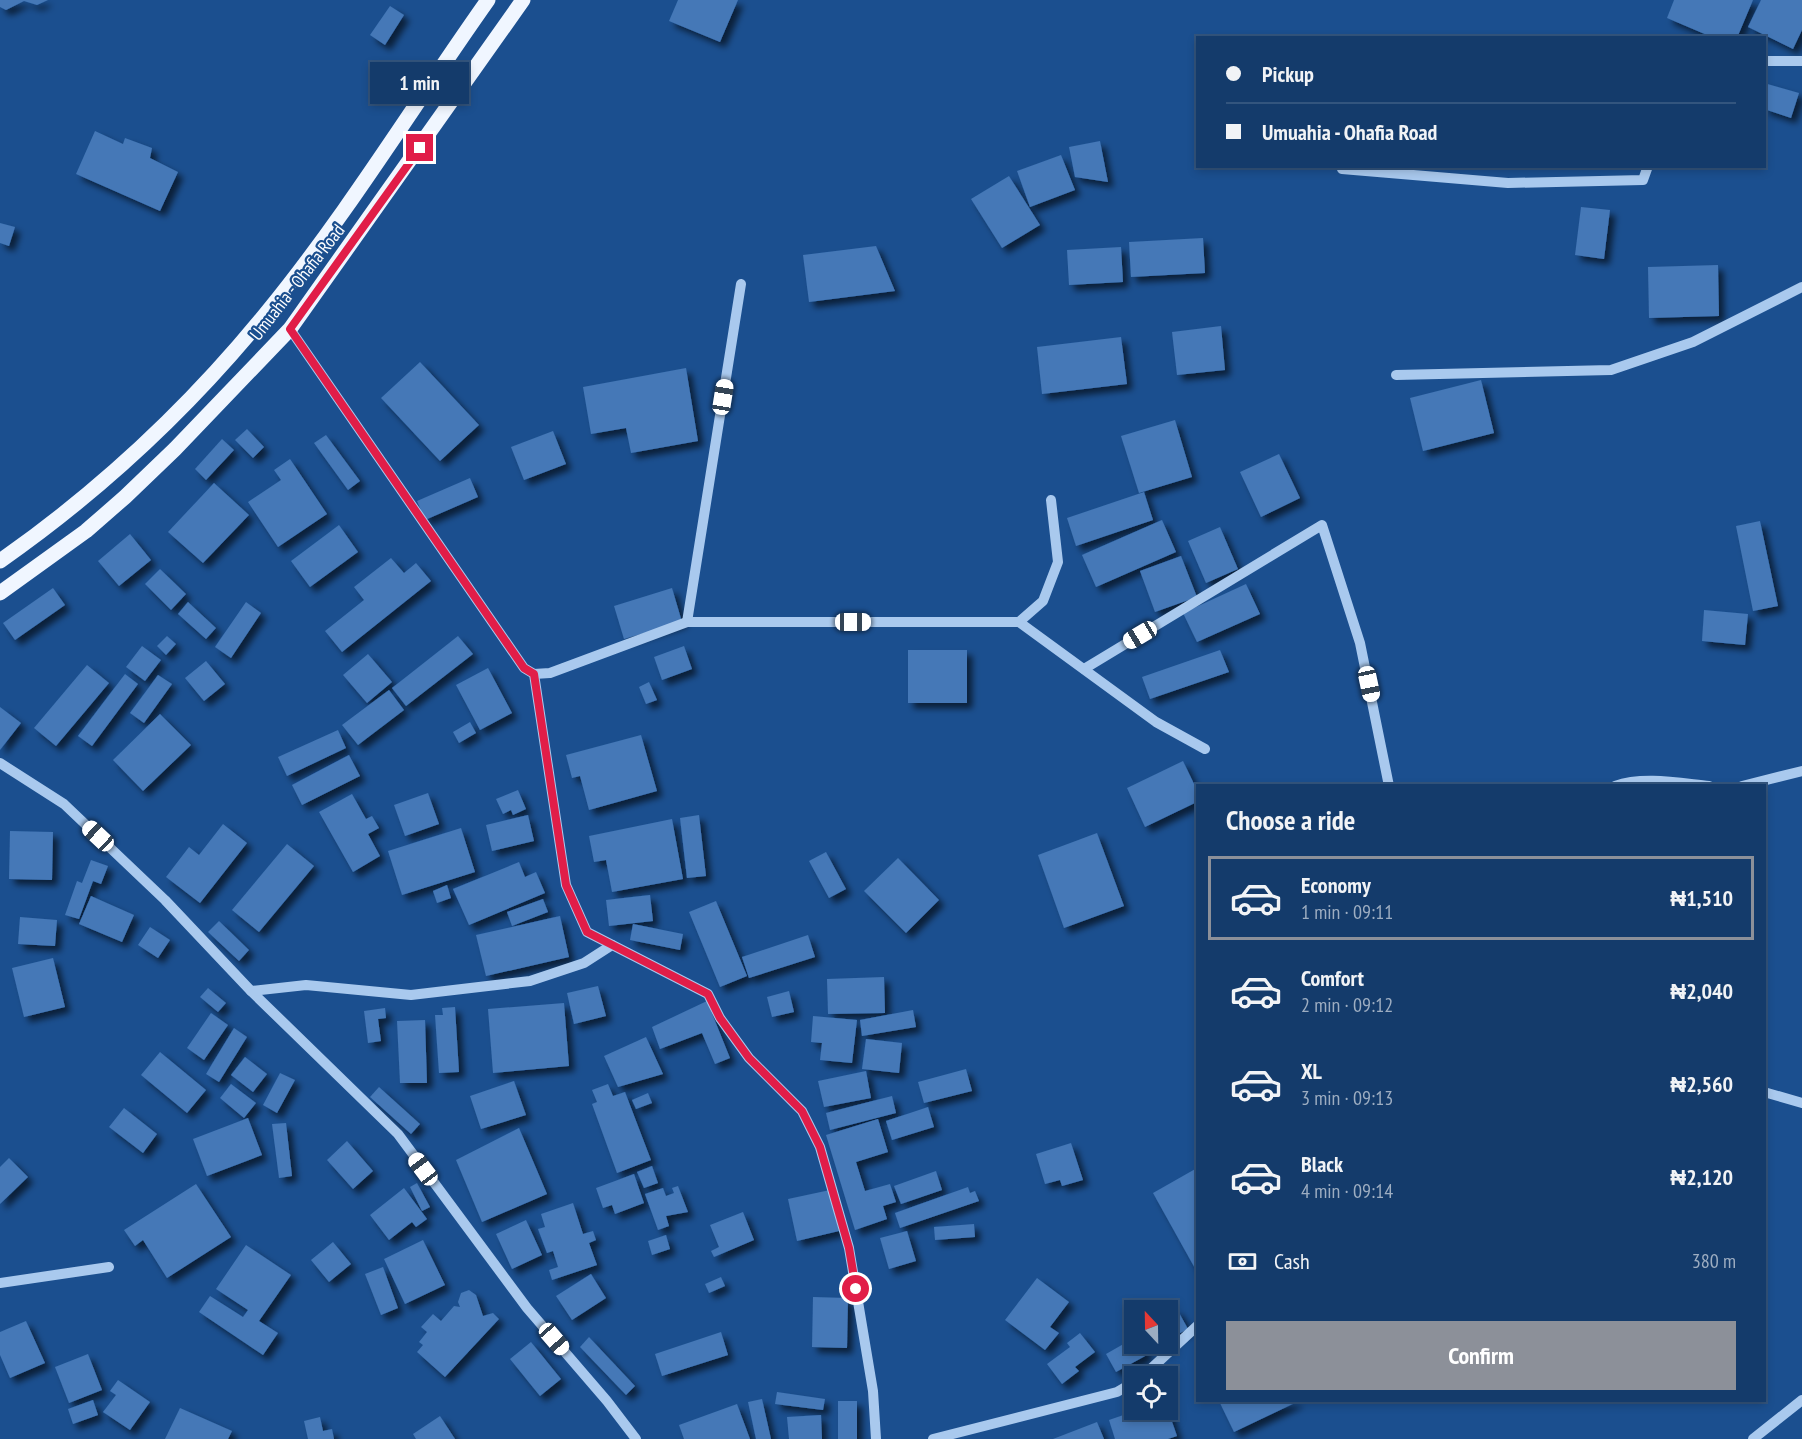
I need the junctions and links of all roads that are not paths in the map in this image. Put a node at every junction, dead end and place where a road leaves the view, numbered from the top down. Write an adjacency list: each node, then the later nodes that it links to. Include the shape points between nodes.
1 (488, 0): 7 (main road, Umuahia - Ohafia Road)
2 (523, 0): 8 (main road, Umuahia - Ohafia Road)
3 (1766, 61): 4 (street)
4 (1802, 61)
5 (1647, 168): 6 (street, via 1643,180 1508,183)
6 (1342, 169)
7 (346, 205): 8 (main road); 14 (main road, Umuahia - Ohafia Road, via 268,311 191,398 113,472)
8 (370, 220): 11 (main road, Umuahia - Ohafia Road)
9 (741, 284): 16 (street)
10 (1802, 287): 12 (street, via 1693,342 1611,370)
11 (290, 329): 15 (main road, Umuahia - Ohafia Road, via 125,497 86,531); 19 (street, via 524,668)
12 (1396, 375)
13 (1052, 500): 17 (street, via 1058,562 1042,601)
14 (0, 561)
15 (0, 593)
16 (687, 622): 17 (street); 19 (street, via 550,673)
17 (1019, 622): 18 (street)
18 (1084, 669): 20 (street, via 1156,722); 23 (street, via 1322,525 1360,643)
19 (534, 674): 27 (street, via 566,885 587,932)
20 (1205, 749)
21 (0, 763): 28 (street, via 64,804 165,900)
22 (1802, 771): 26 (street)
23 (1389, 784)
24 (1620, 784): 25 (street)
25 (1692, 784)
26 (1750, 784)
27 (612, 945): 28 (street, via 584,963 530,981 411,995 306,985); 38 (street, via 708,994 749,1058 802,1111 820,1147 849,1248 873,1391)
28 (250, 991): 37 (street, via 398,1134 527,1308 607,1401)
29 (1766, 1093): 30 (street)
30 (1802, 1103)
31 (109, 1267): 32 (street)
32 (0, 1283)
33 (1196, 1327): 34 (street)
34 (1154, 1366)
35 (1124, 1388): 39 (street)
36 (1801, 1404): 40 (street)
37 (632, 1438)
38 (876, 1439)
39 (933, 1439)
40 (1753, 1439)

